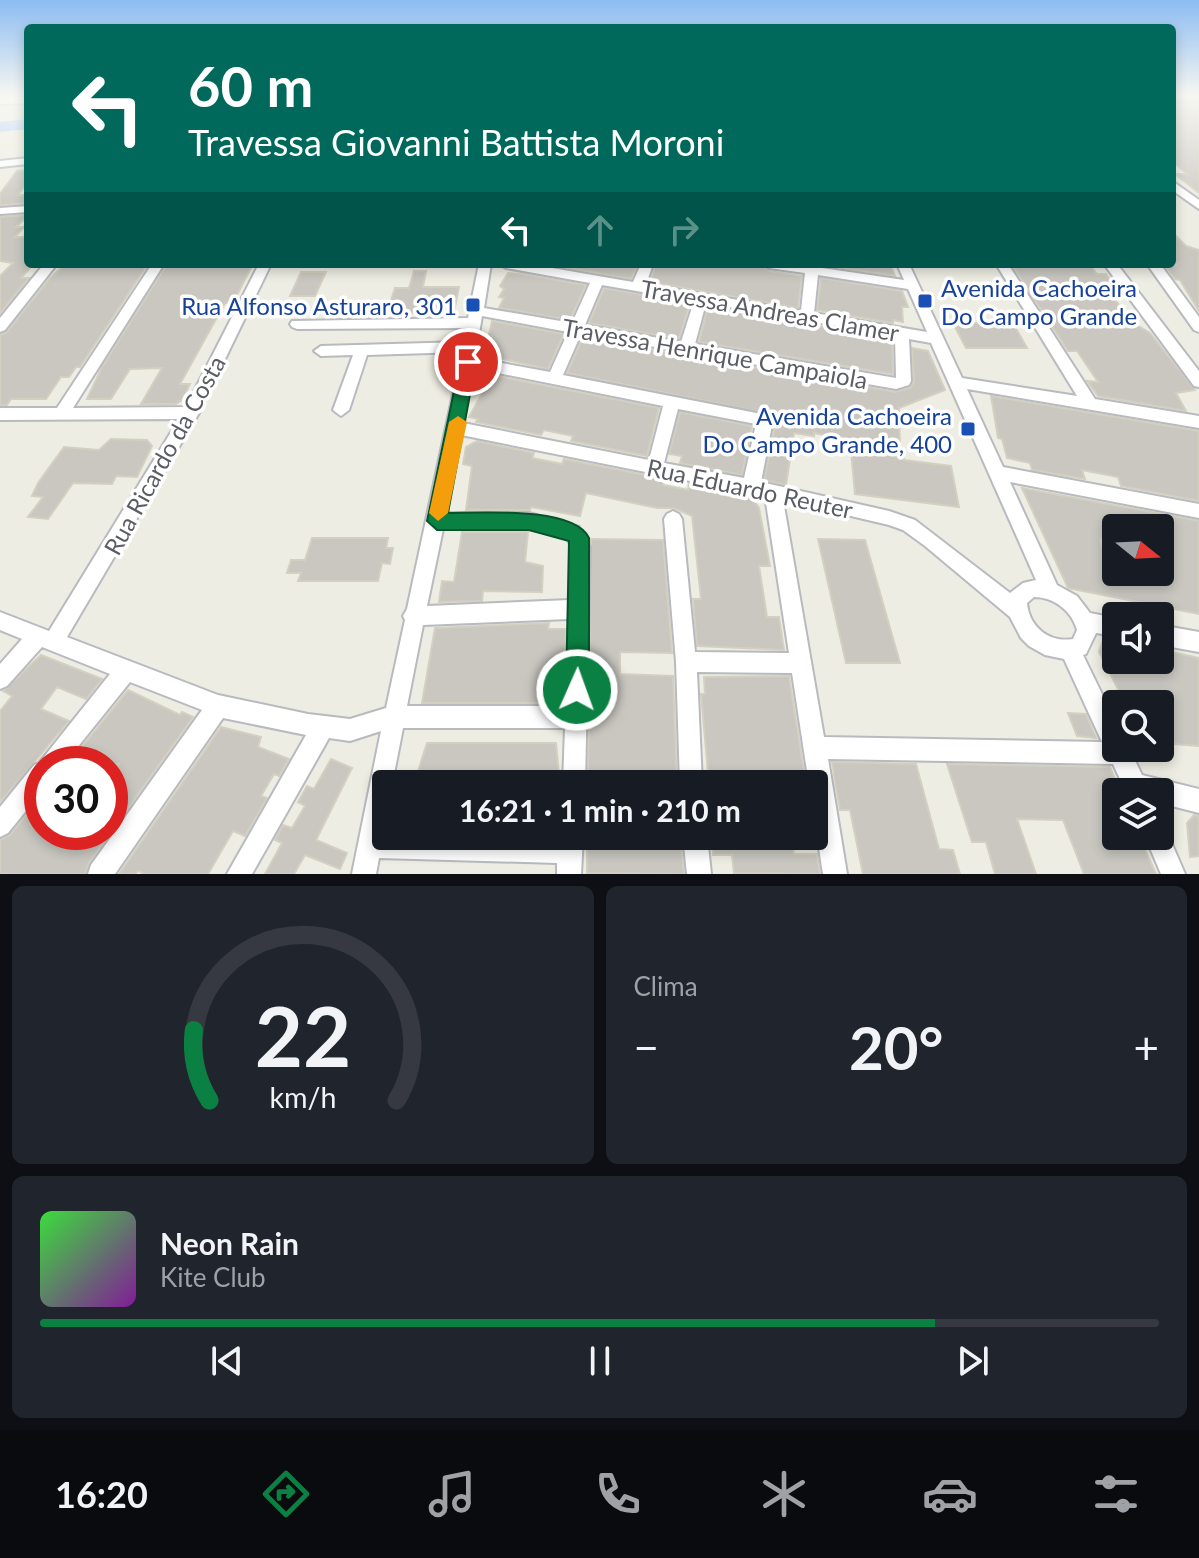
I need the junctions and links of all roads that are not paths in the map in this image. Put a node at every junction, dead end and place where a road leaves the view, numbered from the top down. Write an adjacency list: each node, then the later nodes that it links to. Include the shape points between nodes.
1 (24, 161): 2 (street)
2 (0, 164)
3 (1176, 187): 4 (street)
4 (1199, 206)
5 (24, 209): 6 (street)
6 (1, 212)
7 (48, 268): 26 (street)
8 (155, 268): 41 (street)
9 (263, 268): 42 (street, Rua Ricardo da Costa)
10 (484, 268): 24 (street)
11 (544, 268): 19 (street, Travessa Andreas Clamer)
12 (645, 268): 21 (street)
13 (798, 268): 18 (street)
14 (905, 268): 20 (street)
15 (1005, 268): 39 (street)
16 (1113, 268): 37 (street)
17 (1156, 268): 27 (street)
18 (812, 270): 20 (street); 23 (street)
19 (598, 280): 21 (street, Travessa Andreas Clamer); 28 (street)
20 (913, 286): 30 (street)
21 (638, 287): 22 (street, Travessa Andreas Clamer)
22 (701, 298): 23 (street, Travessa Andreas Clamer); 31 (street)
23 (807, 316): 29 (street, Travessa Andreas Clamer)
24 (476, 317): 25 (street, Travessa Henrique Campaiola); 28 (street, Travessa Henrique Campaiola); 34 (street)
25 (297, 324)
26 (0, 327)
27 (1199, 327)
28 (576, 329): 31 (street, Travessa Henrique Campaiola); 35 (street)
29 (902, 332): 30 (street, Travessa Andreas Clamer); 31 (street, Travessa Henrique Campaiola, via 904,381 896,384)
30 (938, 339): 36 (street)
31 (687, 347)
32 (321, 351): 33 (street)
33 (361, 352): 34 (street); 40 (street)
34 (469, 355): 35 (street); 45 (street)
35 (554, 379): 38 (street)
36 (955, 382): 39 (street); 47 (street)
37 (1199, 382)
38 (672, 402): 46 (street); 48 (street, via 764,422)
39 (1089, 403): 44 (street)
40 (341, 410)
41 (62, 412): 42 (street); 43 (street)
42 (191, 413): 60 (street, Rua Ricardo da Costa)
43 (0, 414)
44 (1199, 422)
45 (457, 428): 46 (street, Rua Eduardo Reuter); 52 (street)
46 (655, 467): 48 (street, Rua Eduardo Reuter)
47 (997, 473): 50 (street); 53 (street)
48 (751, 487): 49 (street, Rua Eduardo Reuter)
49 (773, 491): 55 (street, Rua Eduardo Reuter, via 909,525); 65 (street)
50 (1199, 511)
51 (673, 519): 64 (street)
52 (437, 521): 54 (street, via 529,521 573,532 581,547); 56 (street)
53 (1050, 590): 55 (street, via 1022,593); 58 (street, via 1071,602)
54 (580, 609): 56 (street); 70 (street)
55 (1016, 610): 63 (street, via 1033,638)
56 (413, 616): 69 (street)
57 (0, 621): 60 (street)
58 (1085, 621): 59 (street); 63 (street, via 1085,640)
59 (1102, 624)
60 (46, 638): 66 (street); 67 (street, Rua Ricardo da Costa)
61 (1174, 638): 62 (street)
62 (1199, 642)
63 (1070, 650): 71 (street)
64 (686, 662): 65 (street); 77 (street)
65 (801, 663): 74 (street)
66 (125, 671): 68 (street); 73 (street)
67 (0, 679)
68 (218, 706): 72 (street); 86 (street)
69 (393, 717): 70 (street); 72 (street, via 350,730); 82 (street)
70 (577, 717): 76 (street)
71 (1102, 717)
72 (323, 727): 87 (street)
73 (65, 746)
74 (816, 748): 75 (street); 90 (street)
75 (1102, 749)
76 (575, 770)
77 (690, 770)
78 (24, 795): 81 (street)
79 (1174, 796): 80 (street)
80 (1199, 801)
81 (0, 825)
82 (369, 846): 85 (street); 88 (street)
83 (696, 850): 89 (street)
84 (1163, 850): 91 (street)
85 (570, 854)
86 (100, 874)
87 (239, 874)
88 (364, 874)
89 (699, 874)
90 (835, 874)
91 (1173, 874)

